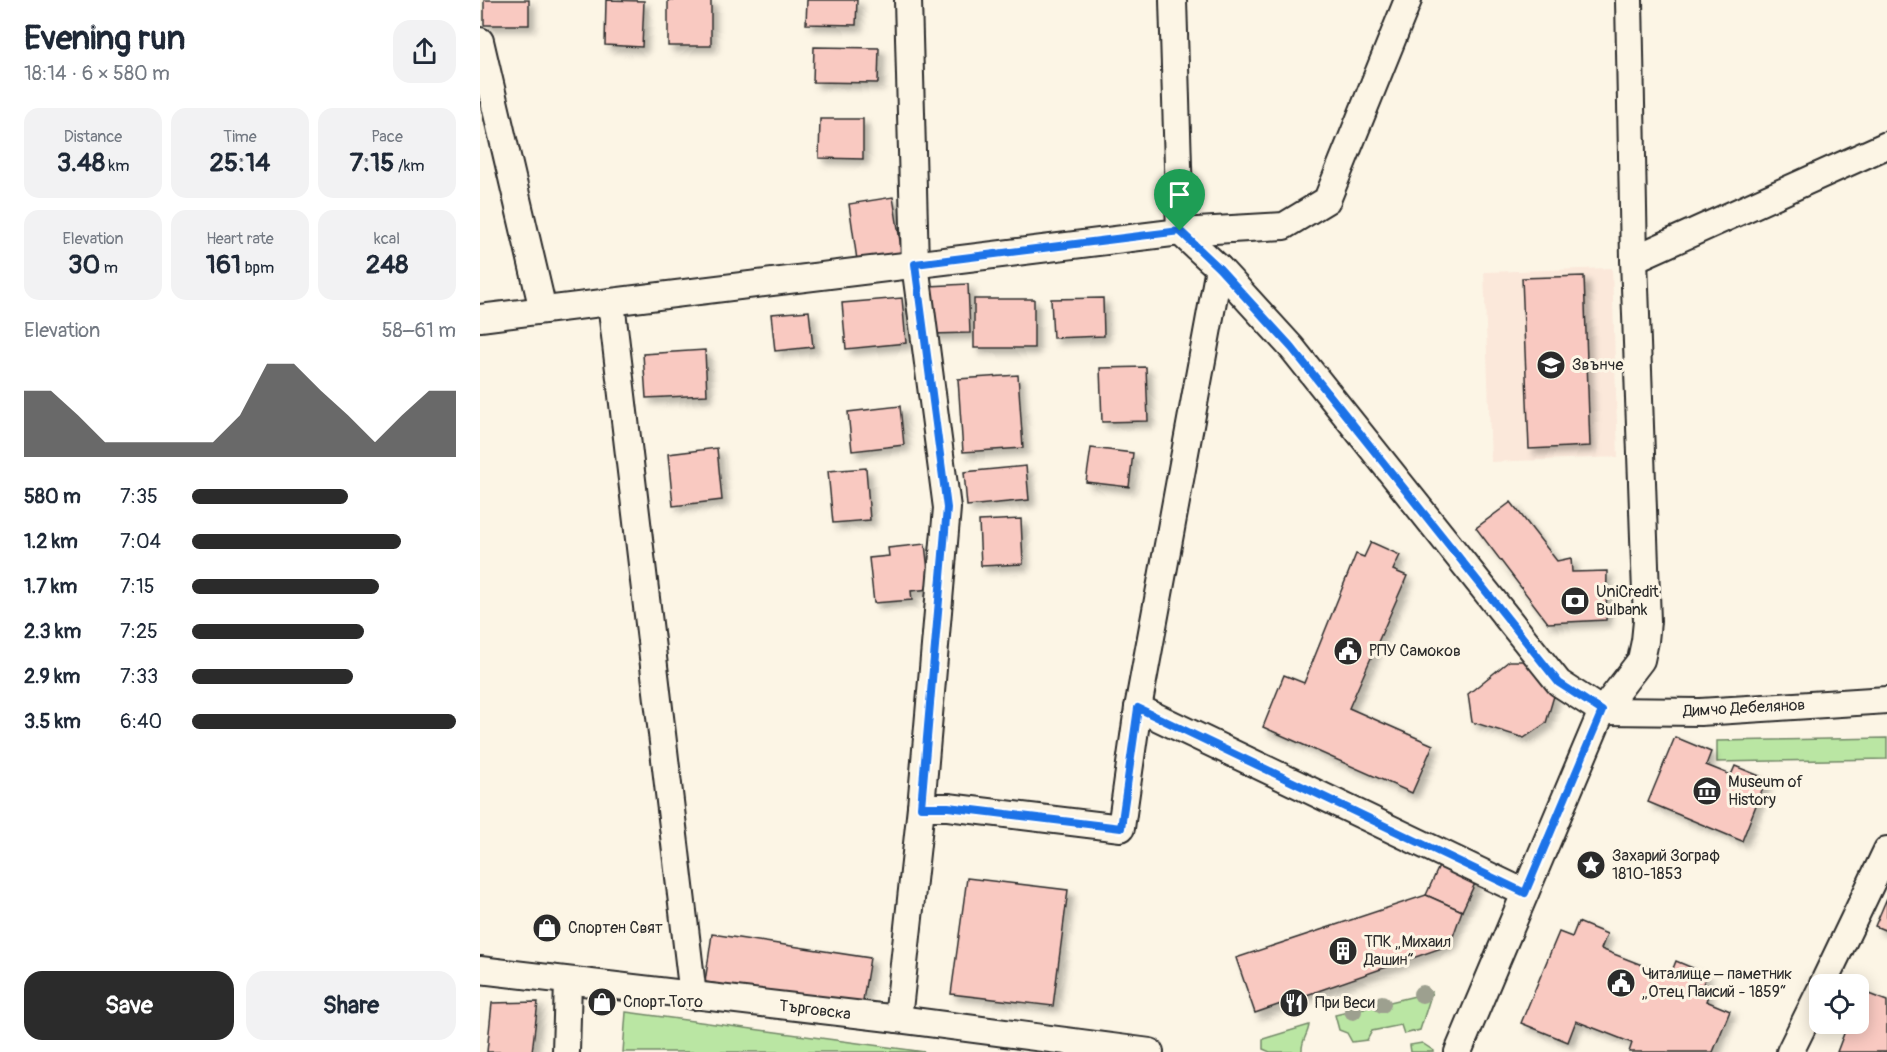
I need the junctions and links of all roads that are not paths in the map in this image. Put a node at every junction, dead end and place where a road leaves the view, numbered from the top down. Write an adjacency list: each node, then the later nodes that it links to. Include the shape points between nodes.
1 (908, 0): 9 (street)
2 (1173, 0): 7 (street)
3 (1408, 0): 7 (street, via 1327,200 1284,226)
4 (1629, 0): 8 (street)
5 (480, 41): 12 (street)
6 (1887, 145): 8 (street)
7 (1180, 231): 9 (street); 10 (street)
8 (1634, 259): 16 (street, via 1646,631 1641,660)
9 (915, 264): 11 (street); 17 (street, via 947,508)
10 (1219, 268): 15 (street); 16 (street, via 1292,348 1559,683)
11 (611, 302): 12 (street); 23 (street)
12 (543, 310): 13 (street)
13 (480, 318)
14 (1887, 700): 16 (street, Димчо Дебелянов, via 1700,712)
15 (1138, 708): 17 (street, via 1121,828); 19 (street)
16 (1602, 711): 19 (street)
17 (921, 807): 25 (street)
18 (1887, 850): 21 (street)
19 (1525, 893): 29 (street)
20 (480, 970): 22 (street, Търговска)
21 (1828, 974)
22 (568, 981): 23 (street, Търговска); 27 (street)
23 (693, 996): 25 (street, Търговска)
24 (1809, 1013): 30 (street)
25 (898, 1019): 26 (street, Търговска)
26 (1084, 1048): 28 (street, Търговска)
27 (566, 1052)
28 (1150, 1052)
29 (1458, 1052)
30 (1790, 1052)

